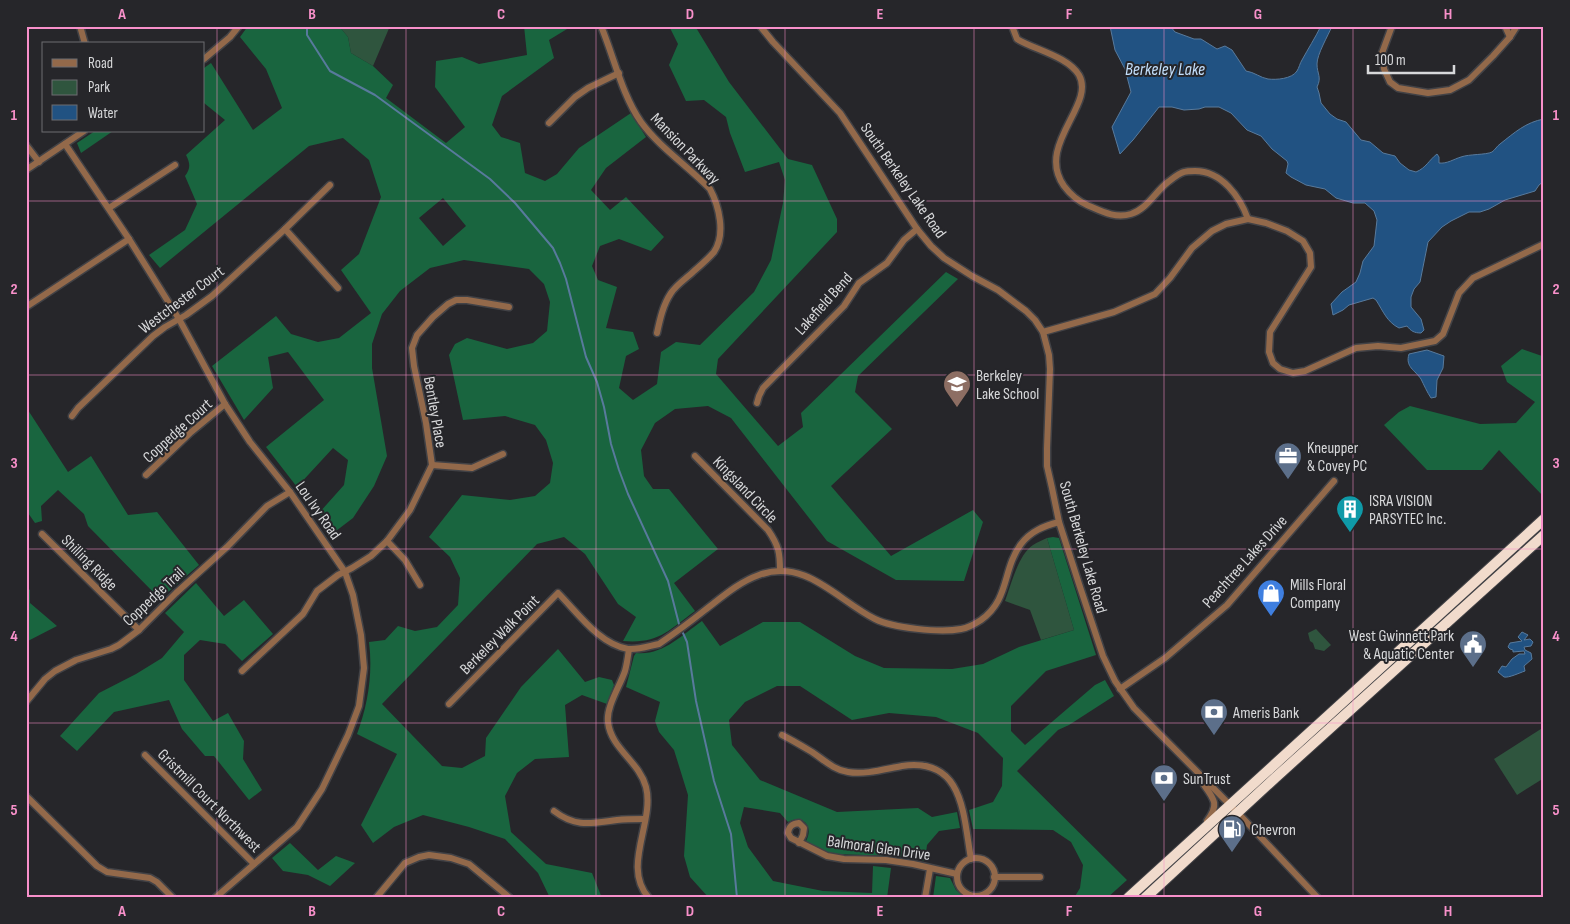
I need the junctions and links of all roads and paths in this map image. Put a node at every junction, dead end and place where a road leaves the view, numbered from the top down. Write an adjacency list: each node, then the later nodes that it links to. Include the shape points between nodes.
1 (80, 26): 10 (street)
2 (239, 26): 11 (street)
3 (601, 26): 12 (street, Mansion Parkway)
4 (760, 26): 24 (street, South Berkeley Lake Road, via 840,113)
5 (1012, 26): 22 (street, via 1017,39 1062,60 1073,68 1081,81 1080,97 1055,161 1058,177 1068,192 1101,211 1116,216 1131,214 1143,208 1168,182 1184,172 1201,172 1216,176 1233,191)
6 (1392, 26): 9 (street, via 1382,53 1390,82 1398,88 1428,93 1450,90 1469,80)
7 (1505, 26): 9 (street)
8 (1517, 26): 9 (street)
9 (1510, 37)
10 (84, 42)
11 (205, 58)
12 (619, 73): 13 (street, via 575,97); 32 (street, Mansion Parkway, via 641,121 662,146 710,189 719,214 716,248 671,293 661,313)
13 (549, 122)
14 (83, 132): 15 (street)
15 (65, 144): 17 (street); 21 (street, Lou Ivy Road)
16 (26, 146): 17 (street)
17 (39, 162): 19 (street)
18 (175, 165): 21 (street)
19 (26, 170)
20 (330, 185): 23 (street, Westchester Court)
21 (109, 208): 25 (street, Lou Ivy Road)
22 (1248, 219): 26 (street, via 1287,231 1302,240 1310,253 1311,268 1270,332 1269,352 1273,363 1280,369 1293,372 1305,371 1356,348 1401,348 1435,341 1443,334 1459,293 1473,278); 31 (street, via 1212,231 1192,248 1155,294 1114,312)
23 (285, 229): 27 (street); 30 (street, Westchester Court, via 212,296)
24 (917, 229): 31 (street, South Berkeley Lake Road, via 944,258 1026,311); 33 (street, Lakefield Bend, via 904,240 891,259 858,283 844,306 763,388)
25 (129, 239): 28 (street); 30 (street, Lou Ivy Road)
26 (1544, 244)
27 (338, 288)
28 (26, 307)
29 (509, 307): 38 (street, Bentley Place, via 456,300 433,317 417,335 412,348 414,366)
30 (179, 319): 34 (street, Lou Ivy Road); 35 (street, Westchester Court, via 153,336)
31 (1043, 332): 43 (street, South Berkeley Lake Road, via 1050,369 1047,466)
32 (657, 333)
33 (757, 403)
34 (225, 404): 39 (street, Coppedge Court); 41 (street, Lou Ivy Road)
35 (72, 416)
36 (503, 454): 38 (street, via 472,468)
37 (695, 456): 47 (street, Kingsland Circle, via 777,542)
38 (432, 465): 46 (street, Bentley Place, via 410,510)
39 (146, 475)
40 (1334, 480): 53 (street, Peachtree Lakes Drive, via 1227,605 1165,658)
41 (290, 492): 48 (street, Lou Ivy Road); 50 (street, Coppedge Trail, via 267,506)
42 (1544, 519): 60 (highway)
43 (1059, 522): 47 (street, via 1031,534 1011,564 999,601 976,624 961,629 897,626 875,619 819,582); 53 (street, South Berkeley Lake Road, via 1104,656)
44 (42, 534): 50 (street, Shilling Ridge)
45 (1544, 534): 62 (highway)
46 (387, 541): 48 (street, Bentley Place, via 371,556); 49 (street, via 405,560)
47 (780, 571): 51 (street, via 743,582 659,644)
48 (345, 572): 52 (street, Bentley Place, via 317,591 303,614); 67 (street, Lou Ivy Road, via 353,595 363,652 359,706 348,735 310,809 297,827)
49 (420, 585)
50 (138, 630): 54 (street, Coppedge Trail, via 111,649 66,664 45,679)
51 (629, 649): 55 (street, Berkeley Walk Point, via 602,637 558,593); 63 (street, via 608,720 611,735 646,786)
52 (242, 671)
53 (1120, 688): 58 (street, South Berkeley Lake Road, via 1134,708)
54 (26, 702)
55 (449, 704)
56 (782, 734): 66 (street, via 837,769 850,773 910,765 925,765 942,773 955,786 961,799)
57 (145, 755): 67 (street, Gristmill Court Northwest)
58 (1188, 764): 60 (street, South Berkeley Lake Road); 64 (street, via 1215,802 1214,812)
59 (26, 796): 73 (street, via 97,866 107,872 150,878)
60 (1229, 804): 62 (street, South Berkeley Lake Road); 64 (highway)
61 (554, 811): 63 (street, via 577,823)
62 (1238, 813): 80 (highway); 81 (street, South Berkeley Lake Road)
63 (644, 819): 77 (street, via 639,879)
64 (1201, 830): 79 (highway)
65 (799, 843): 68 (street, Balmoral Glen Drive, via 827,856 886,860)
66 (971, 858): 69 (street, via 963,863); 70 (street, via 989,863)
67 (254, 864): 74 (street, Lou Ivy Road)
68 (930, 868): 69 (street, Balmoral Glen Drive); 78 (street)
69 (957, 874): 72 (street, via 964,891)
70 (994, 877): 71 (street); 72 (street, via 992,886)
71 (1040, 877)
72 (982, 896)
73 (173, 898)
74 (215, 898)
75 (376, 898): 76 (street, via 406,863 429,855 469,864)
76 (510, 898)
77 (649, 898)
78 (925, 898)
79 (1128, 898)
80 (1145, 898)
81 (1318, 898)

